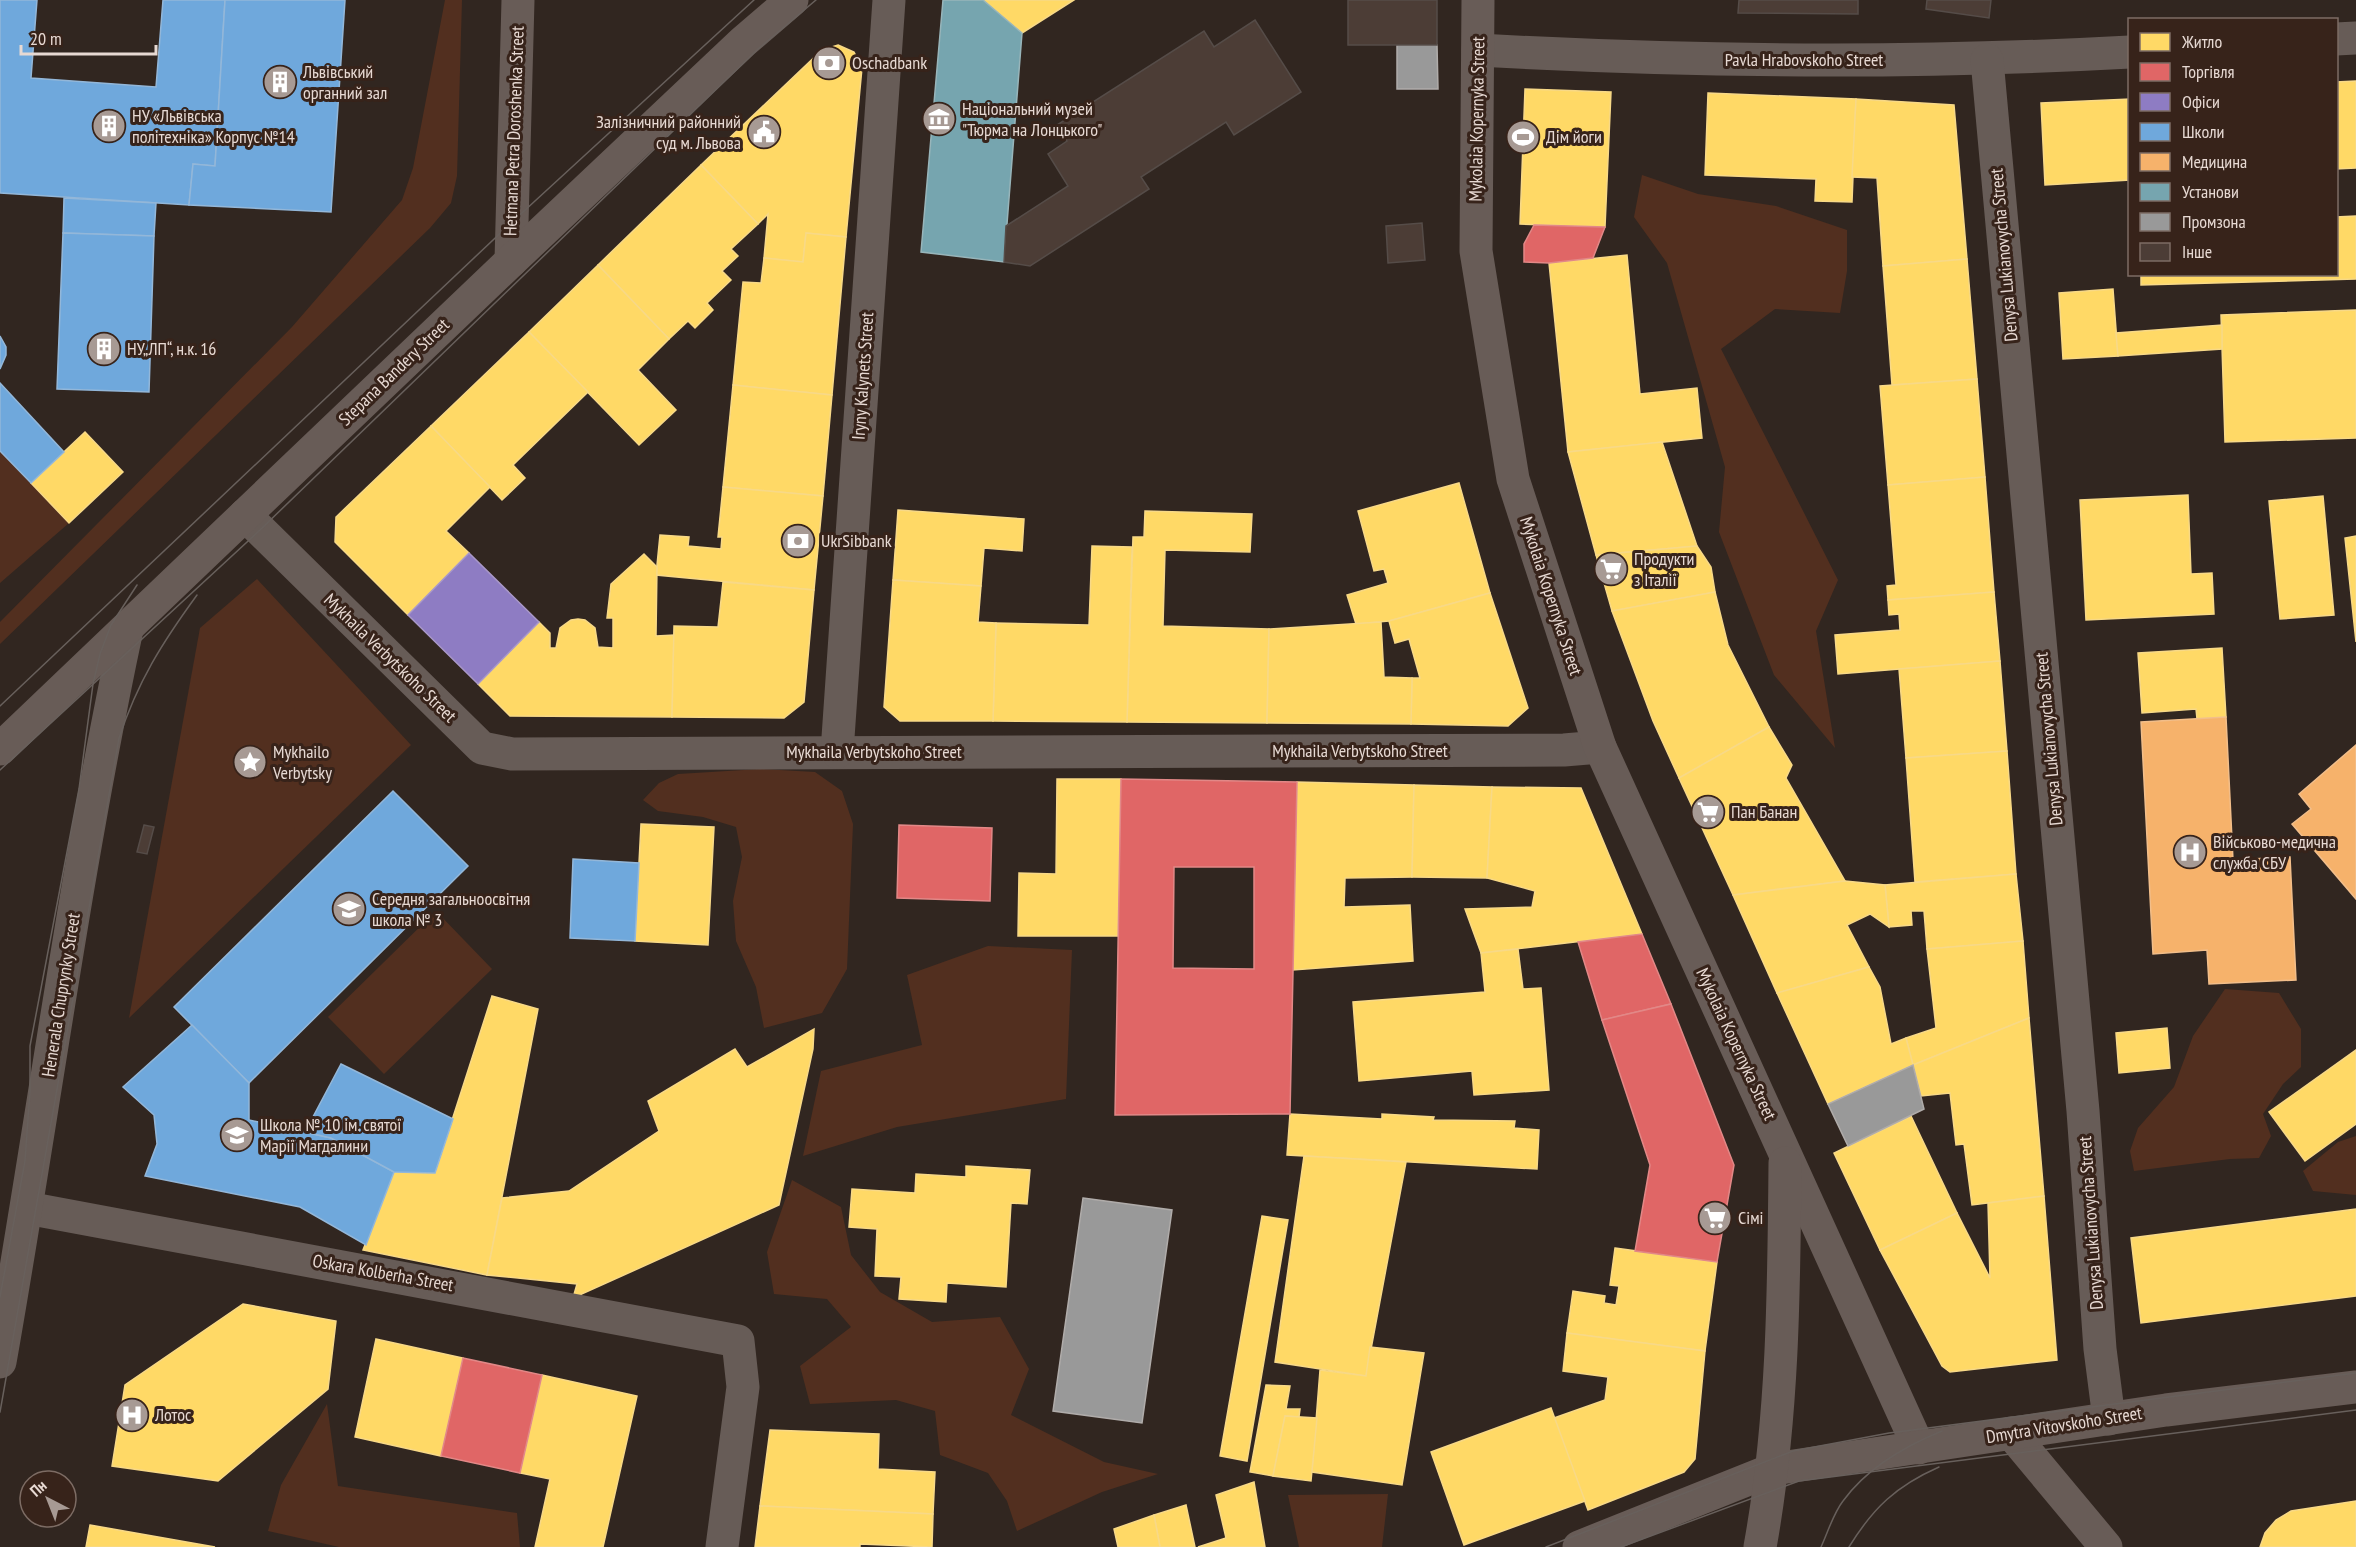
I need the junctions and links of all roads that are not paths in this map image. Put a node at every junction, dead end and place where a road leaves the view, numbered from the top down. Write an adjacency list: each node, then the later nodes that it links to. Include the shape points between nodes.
1 (518, 0): 10 (main road, Hetmana Petra Doroshenka Street)
2 (792, 0): 10 (main road, Stepana Bandery Street)
3 (889, 0): 15 (street, Iryny Kalynets Street)
4 (1478, 0): 7 (main road, Mykolaia Kopernyka Street)
5 (2356, 38): 6 (street)
6 (2338, 39)
7 (1478, 50): 9 (street, Pavla Hrabovskoho Street, via 1664,60); 13 (main road, Mykolaia Kopernyka Street, via 1476,250 1513,479)
8 (2128, 52): 9 (street, Pavla Hrabovskoho Street)
9 (1987, 60): 20 (street, Denysa Lukianovycha Street)
10 (511, 261): 11 (main road, Stepana Bandery Street)
11 (245, 515): 12 (main road, Stepana Bandery Street); 15 (street, Mykhaila Verbytskoho Street, via 482,748 512,754)
12 (126, 629): 14 (main road, Stepana Bandery Street); 17 (street, Henerala Chuprynky Street, via 60,989)
13 (1600, 747): 15 (street, Mykhaila Verbytskoho Street); 16 (main road, Mykolaia Kopernyka Street)
14 (0, 749)
15 (837, 752)
16 (1785, 1152): 22 (main road, Mykolaia Kopernyka Street); 23 (main road, Mykolaia Kopernyka Street, via 1783,1348)
17 (27, 1208): 18 (street, Henerala Chuprynky Street); 24 (street, Oskara Kolberha Street, via 738,1341 743,1387)
18 (0, 1362)
19 (2356, 1387): 20 (main road, Dmytra Vitovskoho Street)
20 (2109, 1419): 21 (main road, Dmytra Vitovskoho Street)
21 (2011, 1433): 22 (main road, Dmytra Vitovskoho Street); 27 (main road)
22 (1919, 1448): 23 (main road, Dmytra Vitovskoho Street)
23 (1774, 1469): 25 (main road, Dmytra Vitovskoho Street); 26 (main road, Mykolaia Kopernyka Street)
24 (722, 1547)
25 (1579, 1547)
26 (1760, 1547)
27 (2106, 1547)

